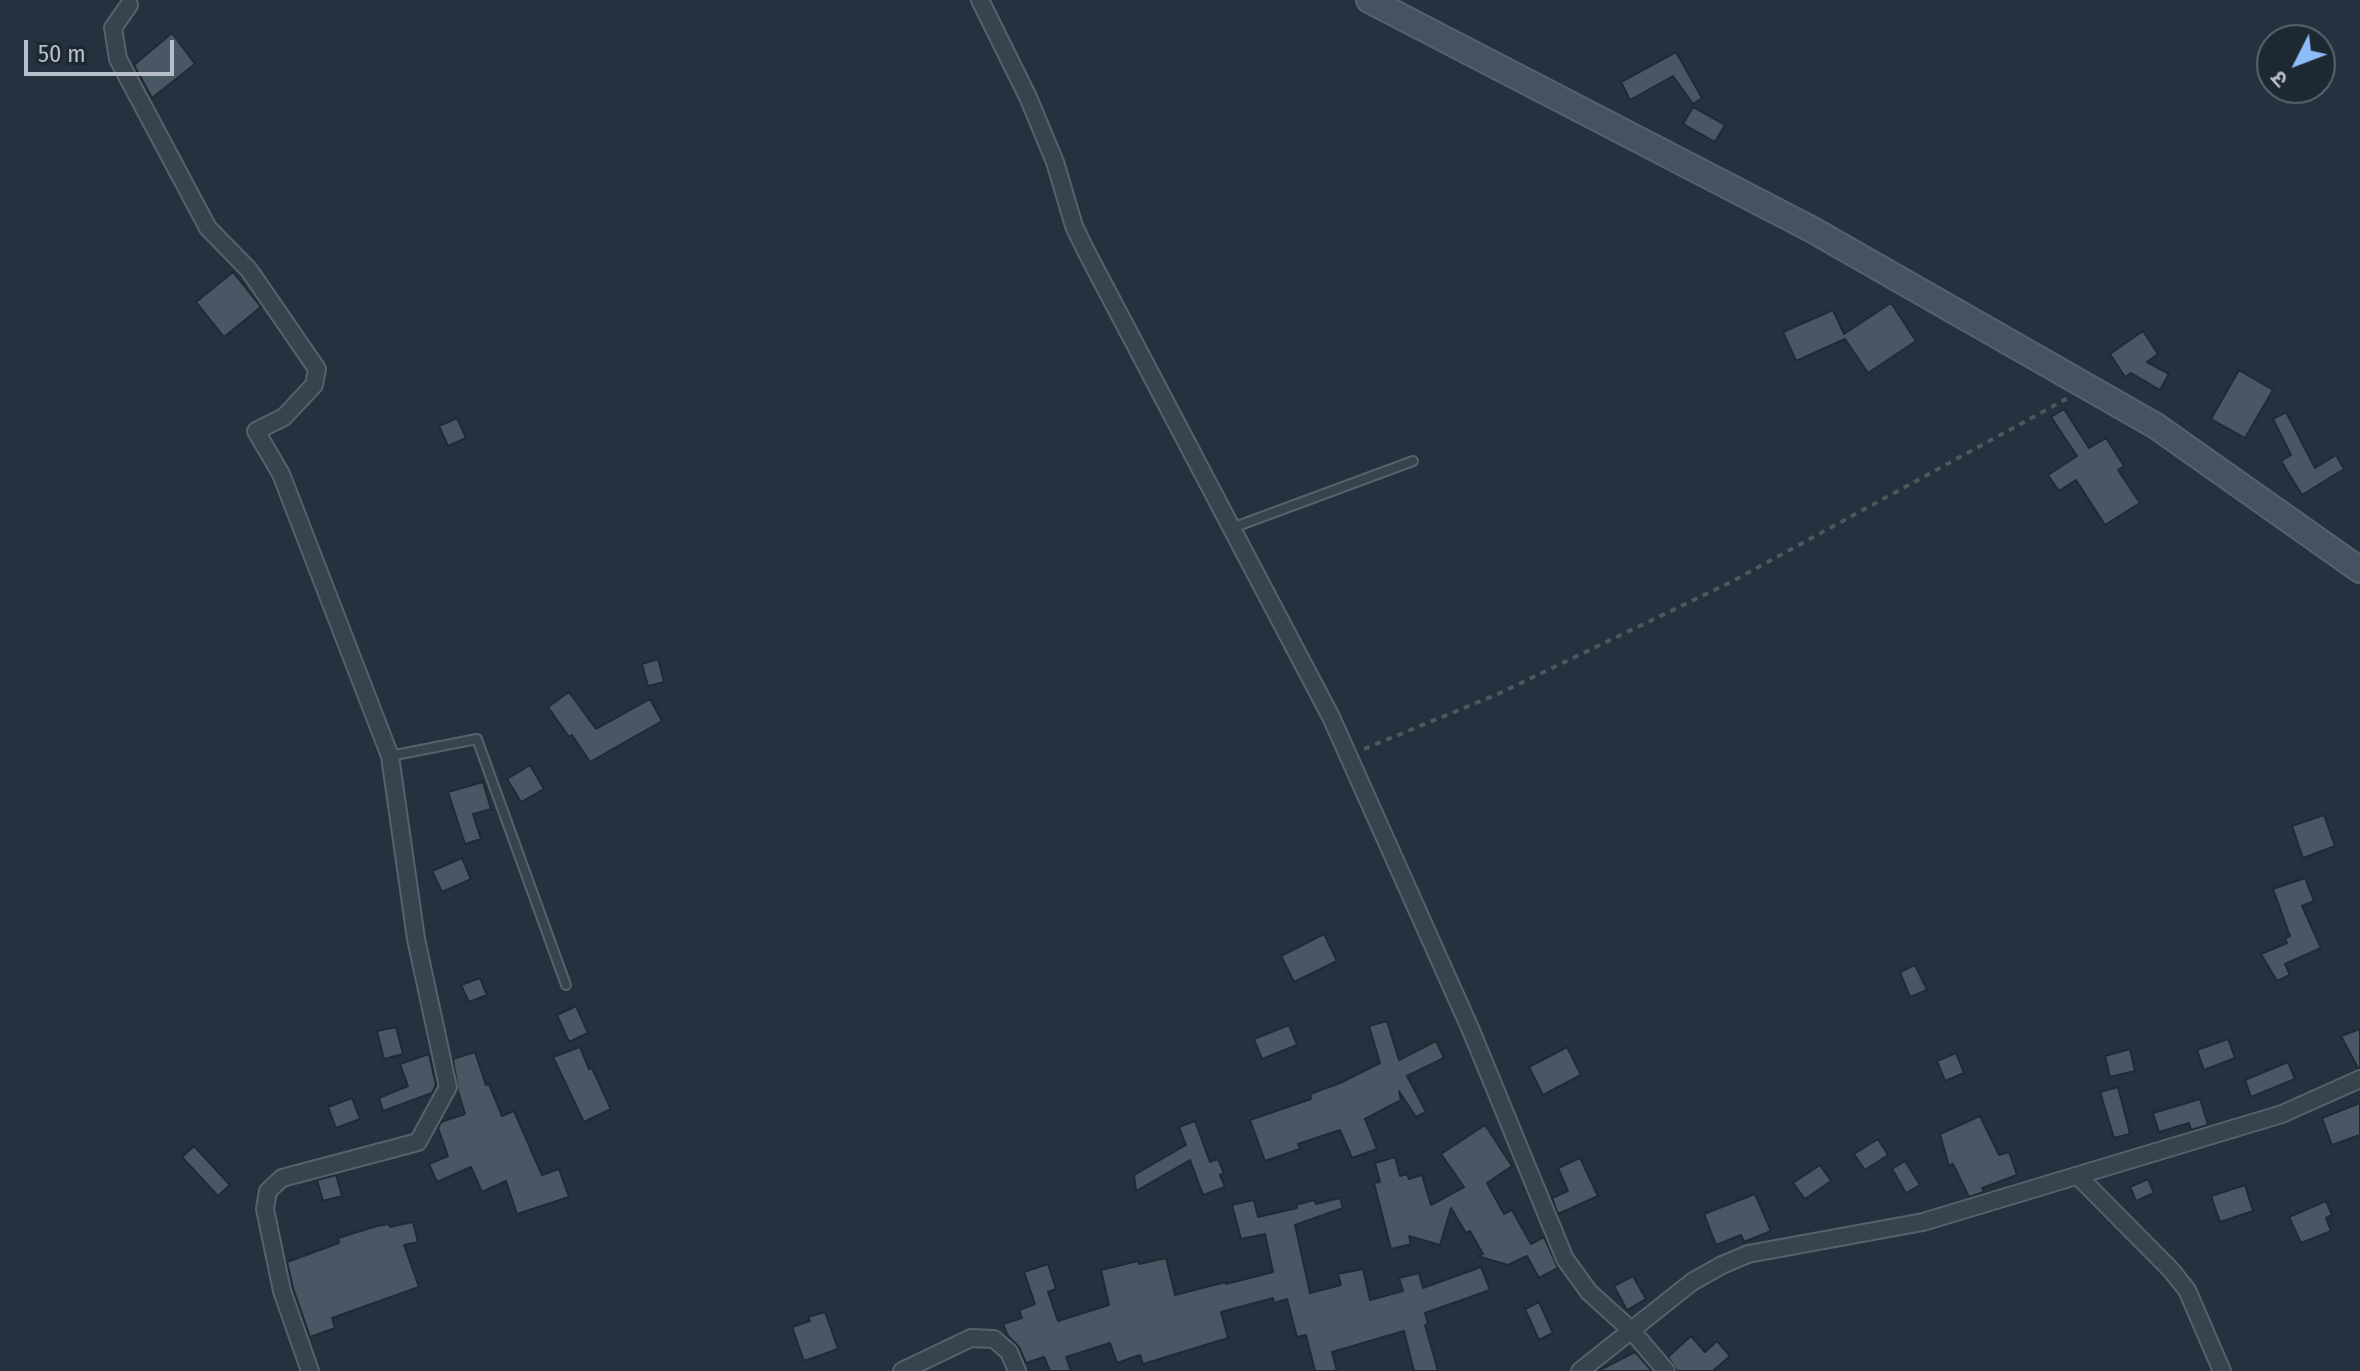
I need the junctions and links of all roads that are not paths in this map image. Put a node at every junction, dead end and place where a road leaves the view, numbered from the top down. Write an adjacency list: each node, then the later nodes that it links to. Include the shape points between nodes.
1 (980, 0): 5 (street, via 1028,97 1074,226)
2 (1369, 0): 6 (main road, via 1811,229 2156,426)
3 (129, 5): 7 (street, via 113,28 118,59 208,228 249,270 317,369 314,385 284,417 256,431 281,474)
4 (1413, 461): 5 (lane)
5 (1232, 528): 11 (street, via 1331,717 1470,1028 1565,1259 1589,1292)
6 (2360, 570)
7 (390, 756): 8 (lane, via 477,739); 13 (street, via 416,939 448,1087 418,1142 282,1178 268,1191 265,1209 278,1277)
8 (566, 985)
9 (2360, 1079): 10 (street, via 2282,1114)
10 (2078, 1176): 11 (street, via 1923,1222 1748,1254 1692,1282); 18 (street, via 2187,1290)
11 (1632, 1331): 12 (street); 17 (street)
12 (1601, 1364): 16 (street)
13 (310, 1371)
14 (902, 1371): 15 (street, via 971,1338 994,1339 1009,1352)
15 (1017, 1371)
16 (1580, 1371)
17 (1666, 1371)
18 (2222, 1371)

